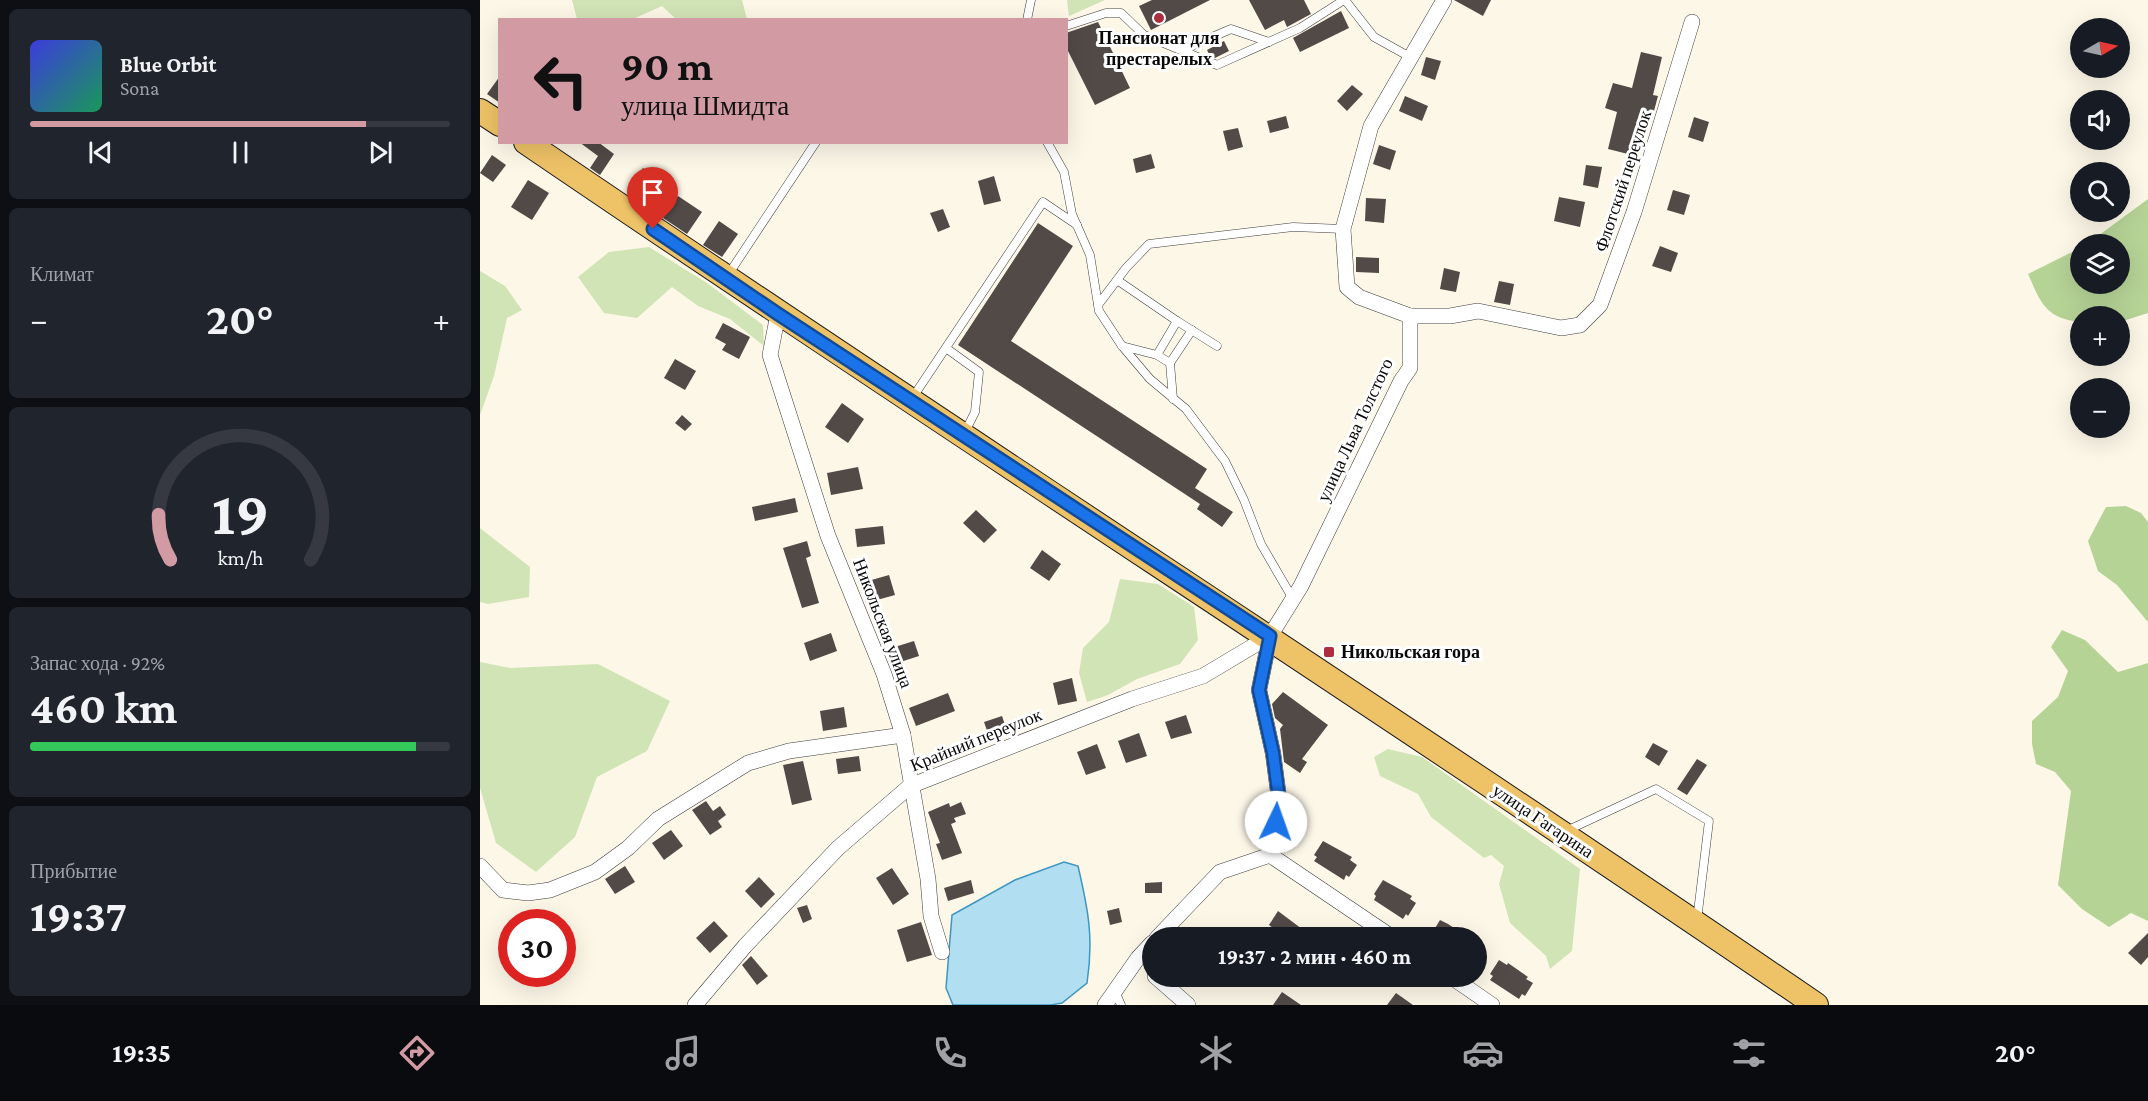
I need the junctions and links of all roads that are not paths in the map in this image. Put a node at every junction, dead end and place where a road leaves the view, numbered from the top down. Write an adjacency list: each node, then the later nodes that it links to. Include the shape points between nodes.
1 (1031, 0): 4 (lane)
2 (1344, 0): 7 (lane); 9 (lane, via 1374,37)
3 (1444, 0): 9 (street)
4 (1027, 18)
5 (1692, 22): 21 (street, Флотский переулок, via 1641,191 1600,305 1580,325 1561,328 1478,311)
6 (1068, 25): 8 (lane, via 1106,13 1121,14 1144,35)
7 (1269, 42): 8 (lane, via 1232,29); 8 (lane, via 1217,65)
8 (1182, 50)
9 (1410, 57): 16 (street, via 1371,126)
10 (480, 111): 11 (main road)
11 (498, 123)
12 (529, 144): 17 (main road, улица Гагарина)
13 (815, 144): 17 (lane)
14 (1048, 144): 15 (lane, via 1064,172)
15 (1077, 225): 19 (lane, via 1090,255); 26 (lane, via 1043,202)
16 (1344, 229): 18 (lane, via 1293,227 1149,244); 21 (street, via 1347,287 1359,297)
17 (726, 279): 20 (main road, улица Гагарина)
18 (1117, 280): 19 (lane); 22 (lane)
19 (1098, 305): 24 (lane)
20 (778, 314): 30 (main road, улица Гагарина); 34 (street, Никольская улица, via 770,355 828,536 884,674)
21 (1410, 316): 32 (street, улица Льва Толстого, via 1410,368)
22 (1177, 321): 23 (lane); 27 (lane)
23 (1192, 330): 25 (lane); 28 (lane)
24 (1122, 346): 27 (lane); 29 (lane)
25 (1217, 346)
26 (946, 348): 30 (lane); 31 (lane, via 979,372 975,412)
27 (1157, 355): 28 (lane)
28 (1170, 363): 29 (lane)
29 (1173, 399): 32 (lane, via 1186,409 1225,461 1261,544)
30 (910, 401): 31 (main road, улица Гагарина)
31 (964, 436): 33 (main road, улица Гагарина)
32 (1293, 598): 33 (street, улица Льва Толстого)
33 (1270, 636): 35 (street, Крайний переулок, via 1203,676 1132,699); 36 (main road, улица Гагарина); 37 (street, via 1259,690 1280,806)
34 (903, 735): 35 (street, Никольская улица); 38 (street, via 789,751 748,763 658,819 595,872 550,890 503,890)
35 (910, 786): 42 (street, Никольская улица, via 931,916); 49 (street, Крайний переулок, via 838,848)
36 (1561, 833): 39 (main road, улица Гагарина); 39 (lane, via 1656,789 1709,821)
37 (1270, 855): 40 (street, via 1220,872); 41 (street)
38 (480, 866)
39 (1696, 924): 53 (main road, улица Гагарина)
40 (1168, 927)
41 (1377, 927)
42 (942, 952)
43 (1142, 954): 44 (street)
44 (1138, 958): 45 (street); 48 (street)
45 (1142, 962)
46 (1168, 987): 51 (street)
47 (1466, 987): 52 (street)
48 (1118, 998): 50 (street)
49 (695, 1005)
50 (1105, 1005)
51 (1188, 1005)
52 (1492, 1005)
53 (1816, 1005)

